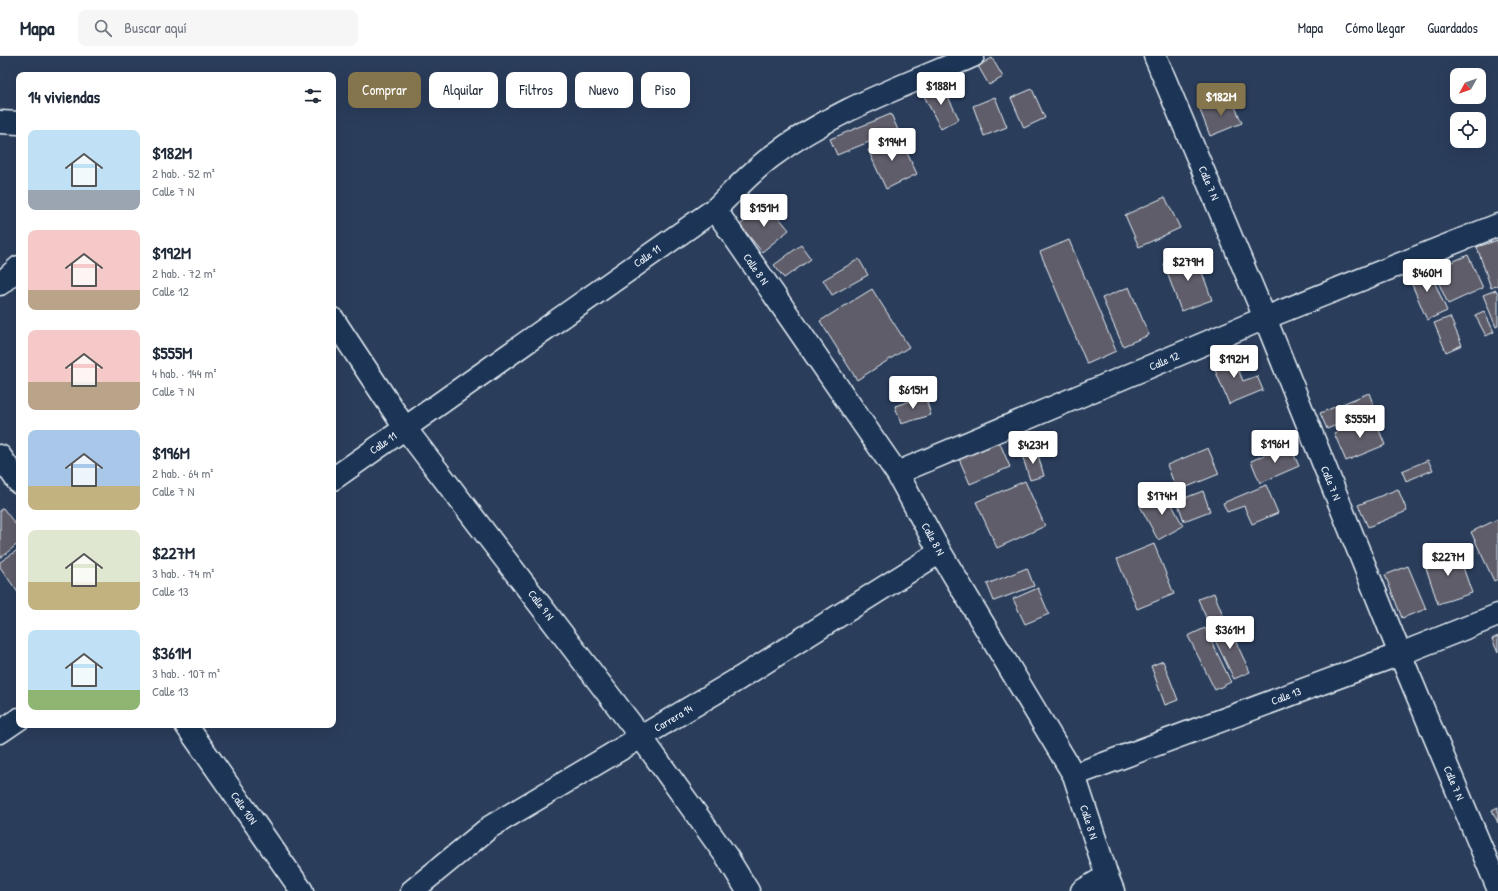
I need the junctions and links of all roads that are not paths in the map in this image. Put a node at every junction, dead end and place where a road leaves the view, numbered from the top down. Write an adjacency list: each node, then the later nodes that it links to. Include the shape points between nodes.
1 (972, 56): 5 (street, Calle 11, via 845,111 812,130 770,157)
2 (1155, 56): 9 (street, Calle 7 N)
3 (0, 122): 4 (street)
4 (16, 123)
5 (715, 209): 11 (street, Calle 11); 13 (street, Calle 8 N)
6 (1498, 225): 9 (street, Calle 12)
7 (16, 270): 8 (street)
8 (0, 284)
9 (1265, 318): 13 (street, Calle 12); 18 (street, Calle 7 N)
10 (336, 324): 11 (street, Calle 9 N)
11 (405, 428): 14 (street, Calle 11); 22 (street, Calle 9 N)
12 (0, 456): 15 (street)
13 (897, 473): 16 (street, Calle 8 N)
14 (336, 477)
15 (16, 479)
16 (940, 552): 22 (street, Carrera 14); 23 (street, Calle 8 N)
17 (1498, 615): 18 (street, Calle 13)
18 (1400, 654): 23 (street, Calle 13); 25 (street, Calle 7 N)
19 (16, 721): 21 (street)
20 (188, 728): 26 (street, Calle 10N)
21 (0, 732)
22 (641, 737): 27 (street, Carrera 14, via 490,827); 28 (street, Calle 9 N, via 727,857)
23 (1074, 775): 24 (street, Calle 8 N)
24 (1110, 883): 29 (street)
25 (1498, 888)
26 (302, 891)
27 (412, 891)
28 (748, 891)
29 (1082, 891)

